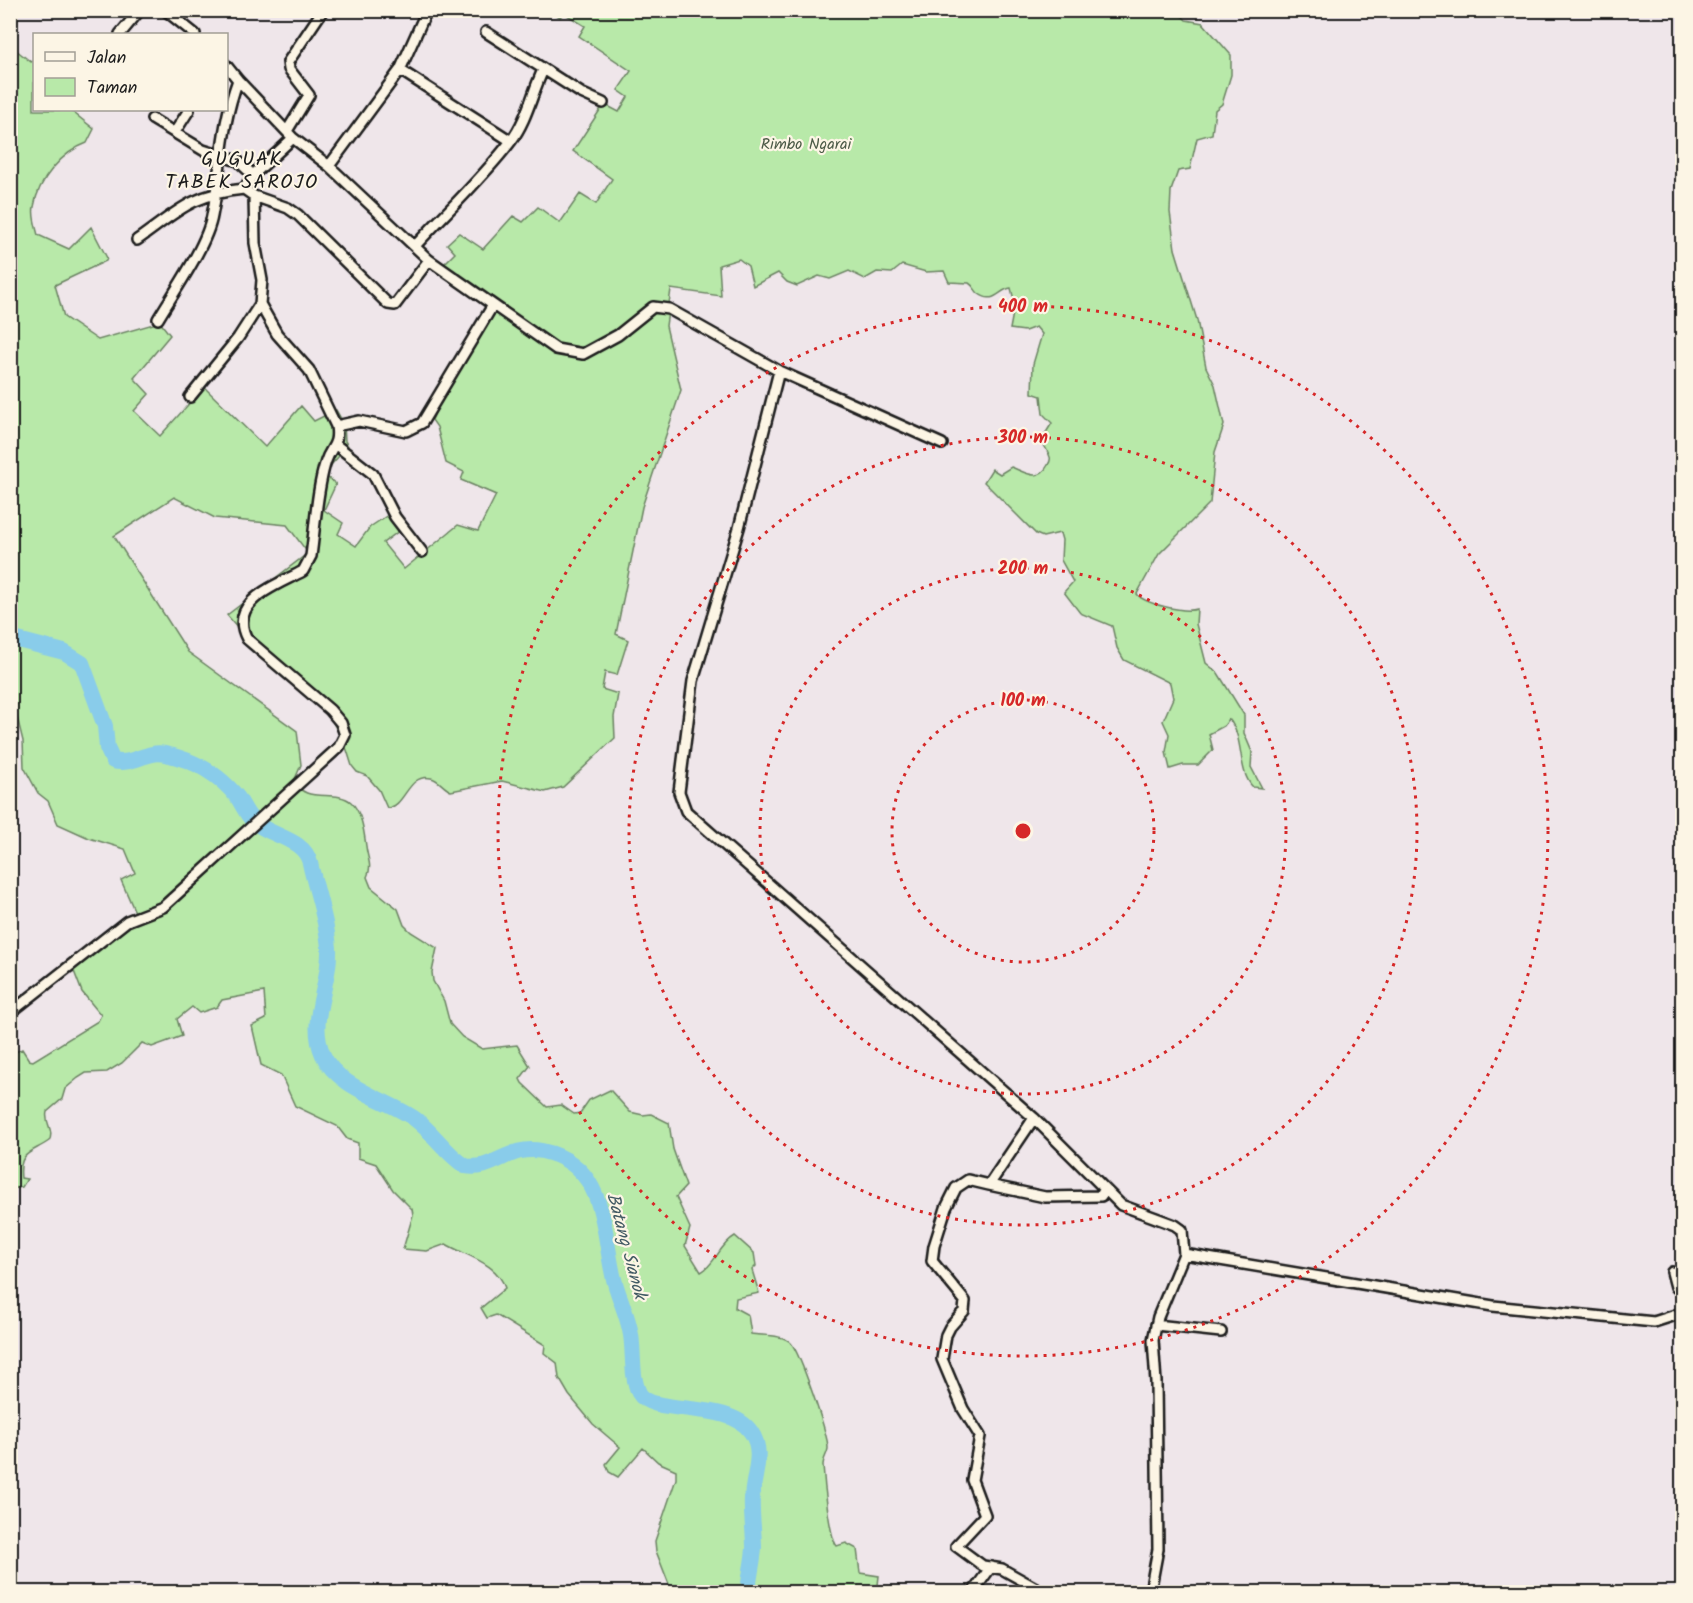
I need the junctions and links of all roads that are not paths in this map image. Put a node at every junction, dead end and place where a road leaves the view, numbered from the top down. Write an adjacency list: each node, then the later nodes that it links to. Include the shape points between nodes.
1 (140, 10): 6 (street)
2 (165, 10): 7 (street)
3 (323, 10): 18 (street, via 288,62 309,95)
4 (427, 10): 9 (street)
5 (486, 32): 10 (street)
6 (121, 33)
7 (194, 33)
8 (228, 70): 11 (street)
9 (400, 70): 19 (street); 21 (street)
10 (543, 70): 12 (street); 19 (street, via 525,118)
11 (237, 80): 13 (street); 18 (street)
12 (603, 103)
13 (228, 106)
14 (188, 111): 17 (street)
15 (226, 111): 20 (street)
16 (152, 119): 17 (street)
17 (175, 132): 20 (street)
18 (290, 134): 21 (street); 22 (street)
19 (511, 141): 27 (street)
20 (220, 156): 22 (street, via 238,161); 24 (street)
21 (329, 166): 27 (street)
22 (253, 175): 23 (street)
23 (244, 189): 24 (street); 25 (street)
24 (215, 192): 26 (street, via 194,199); 31 (street, via 212,218)
25 (254, 196): 28 (street, via 298,215 388,304 395,305); 29 (street, via 255,243 262,280)
26 (137, 240)
27 (415, 246): 28 (street)
28 (429, 260): 30 (street)
29 (260, 304): 33 (street); 34 (street, via 277,334 309,370)
30 (493, 305): 32 (street, via 556,349 583,354 618,335 653,308 669,309); 34 (street, via 422,423 406,431 359,421)
31 (158, 319)
32 (778, 371): 35 (street); 39 (street, via 739,528 693,681 679,792 686,811)
33 (190, 397)
34 (336, 426): 36 (street)
35 (942, 444)
36 (336, 445): 37 (street, via 373,474 394,517); 38 (street, via 326,460 307,564 303,571 248,602 241,628 247,639 341,723 345,735 339,747 163,907 127,921)
37 (422, 552)
38 (10, 1012)
39 (1035, 1118): 40 (street); 41 (street)
40 (989, 1185): 41 (street, via 1045,1197 1101,1196); 48 (street, via 968,1180 956,1188 932,1261 965,1301 964,1311 946,1335 942,1359 963,1409 980,1436 972,1480 985,1515 956,1546 975,1561)
41 (1104, 1190): 42 (street, via 1121,1205 1182,1230)
42 (1184, 1254): 45 (street, via 1493,1306 1654,1322); 46 (street)
43 (1672, 1272): 44 (street, via 1676,1287)
44 (1683, 1292)
45 (1683, 1313)
46 (1156, 1325): 47 (street); 49 (street, via 1153,1340 1158,1549)
47 (1221, 1332)
48 (991, 1567): 50 (street); 51 (street, via 1002,1569)
49 (1153, 1592)
50 (973, 1593)
51 (1043, 1593)

